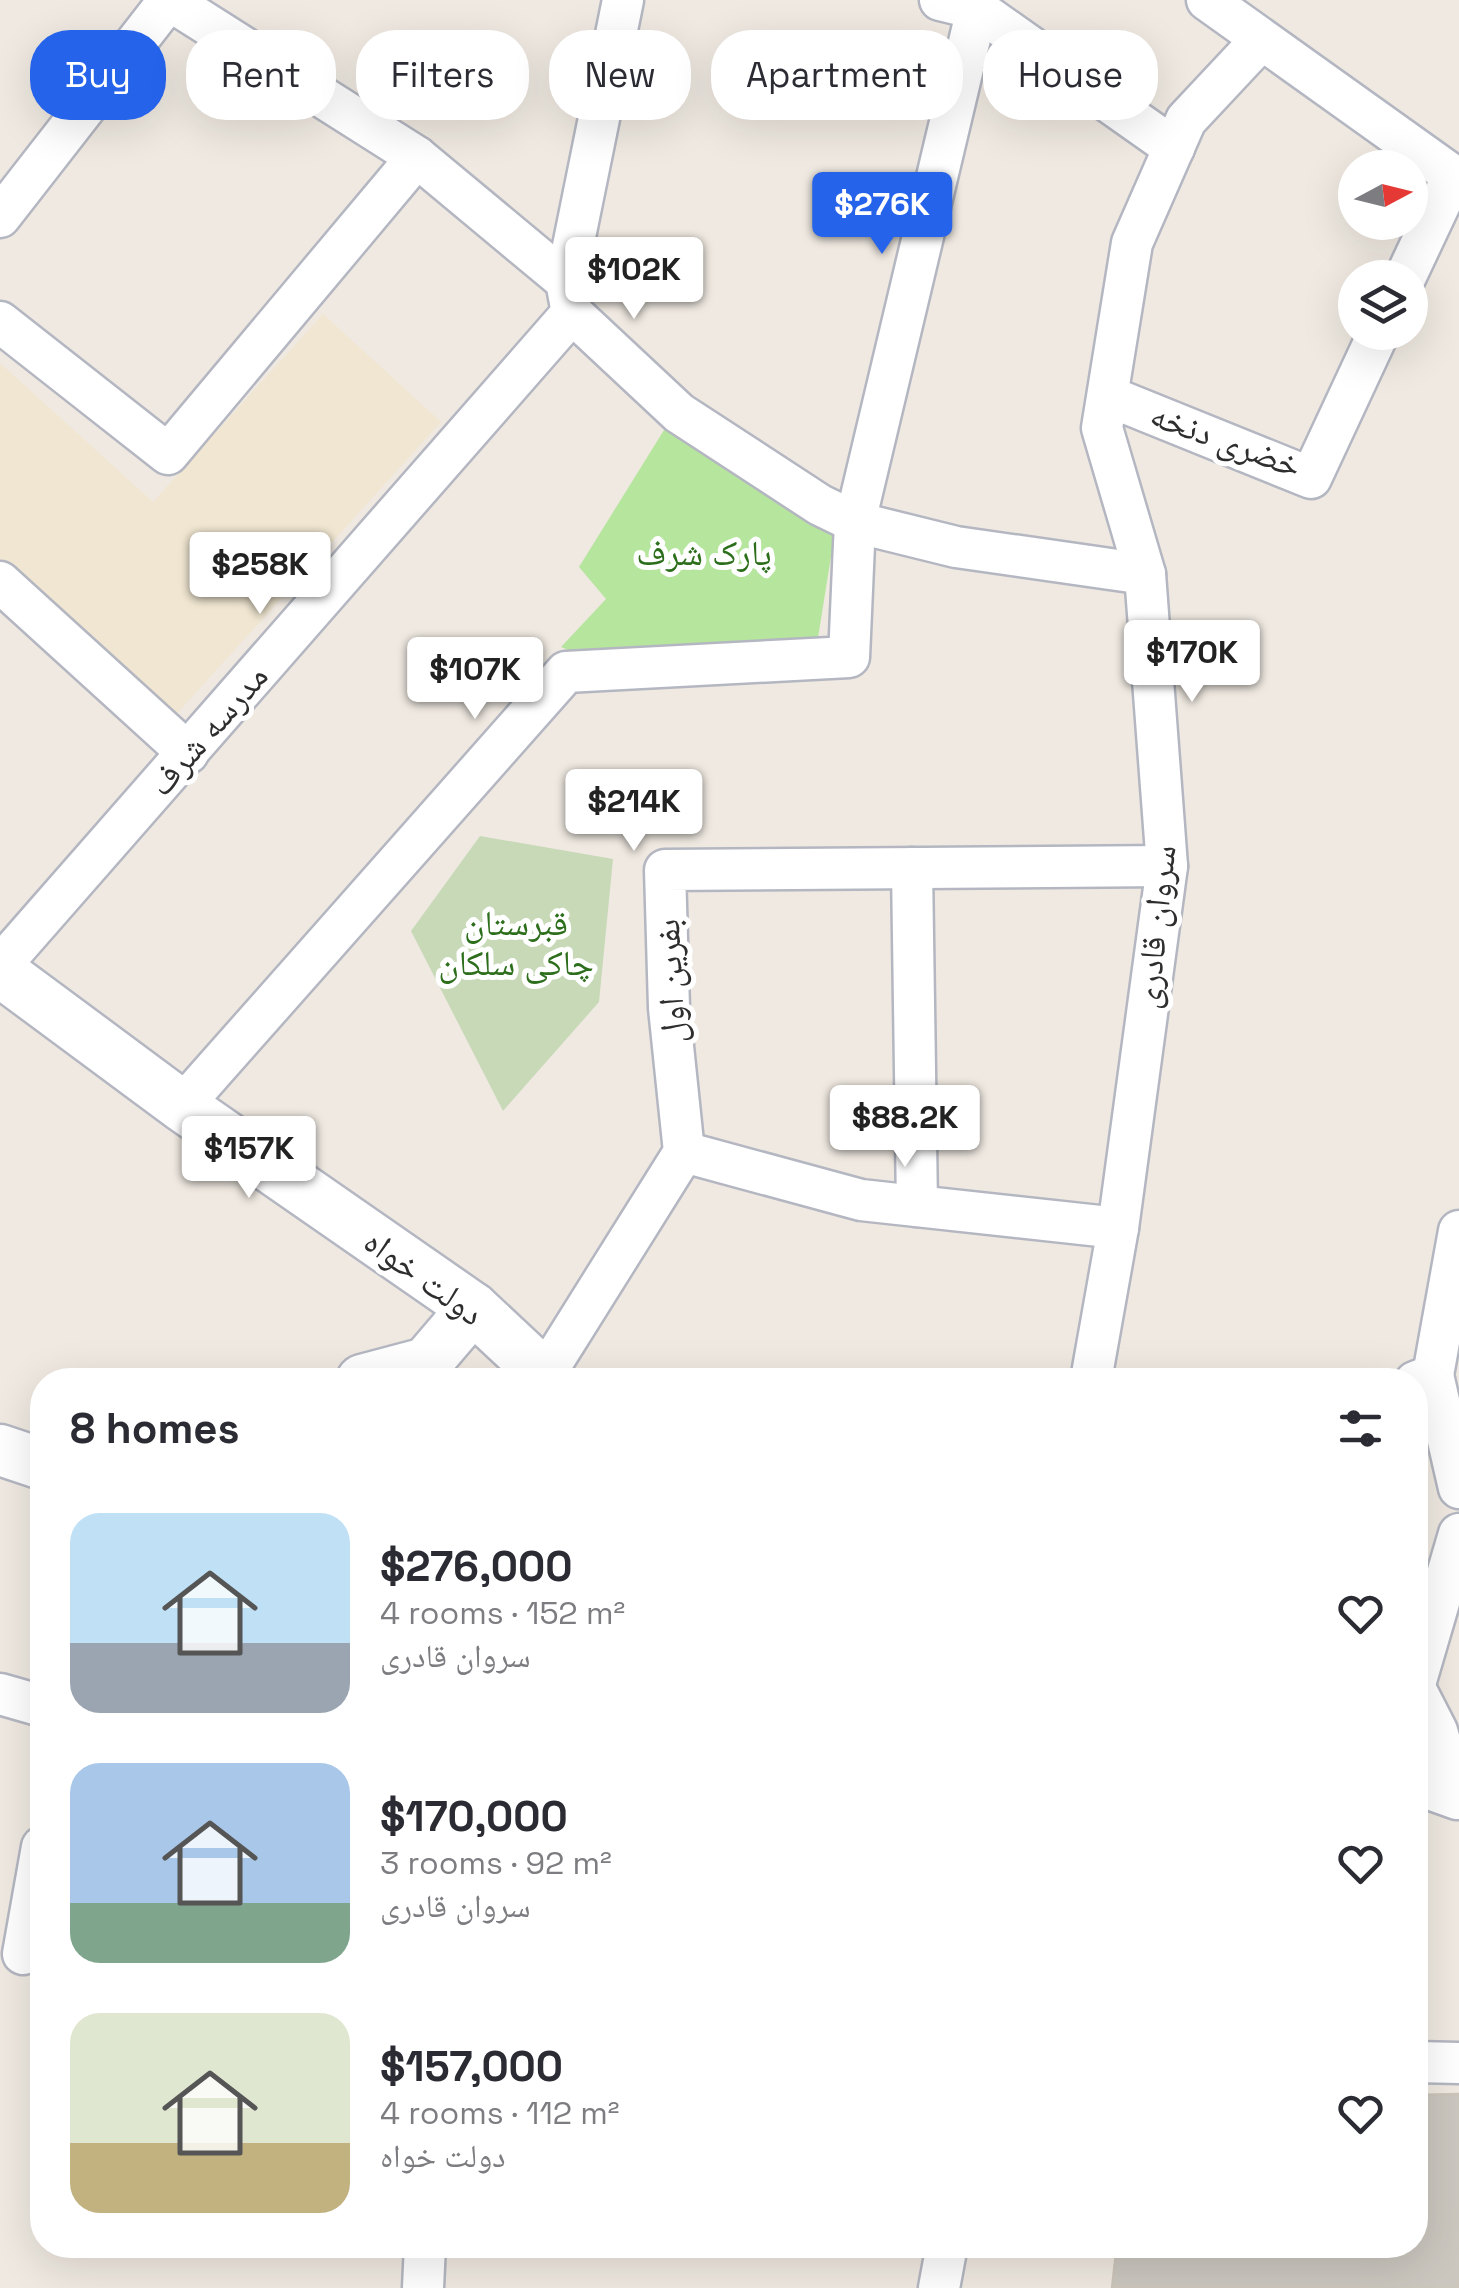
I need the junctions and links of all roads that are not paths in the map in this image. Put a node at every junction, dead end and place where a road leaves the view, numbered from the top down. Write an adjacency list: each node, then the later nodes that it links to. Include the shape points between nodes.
1 (169, 0): 7 (street); 9 (street)
2 (624, 0): 11 (street)
3 (1207, 0): 5 (street)
4 (958, 5): 6 (street); 15 (street)
5 (1260, 41): 6 (street, سروان قادری, via 1186,120); 8 (street)
6 (1174, 148): 14 (street, سروان قادری, via 1132,243)
7 (417, 157): 11 (street); 12 (street, via 168,454)
8 (1455, 179): 10 (street)
9 (0, 217)
10 (1414, 260)
11 (569, 297): 15 (street, via 678,412); 18 (street, مدرسه شرف)
12 (0, 322)
13 (1371, 350): 14 (street, خضری دنخه, via 1311,478)
14 (1108, 396): 16 (street, سروان قادری, via 1102,428)
15 (855, 522): 16 (street, via 956,547); 22 (street, via 849,656 566,672)
16 (1145, 574): 19 (street, سروان قادری)
17 (0, 582): 18 (street)
18 (188, 753): 21 (street, مدرسه شرف)
19 (1167, 866): 20 (street, بفرین اول); 25 (street, سروان قادری)
20 (912, 868): 23 (street, بفرین اول, via 665,870 669,1008); 24 (street)
21 (0, 968): 22 (street, دولت خواه)
22 (182, 1106): 27 (street, دولت خواه)
23 (684, 1152): 24 (street, via 861,1200); 30 (street)
24 (917, 1206): 25 (street)
25 (1118, 1228): 31 (street, سروان قادری)
26 (1459, 1231): 32 (street)
27 (473, 1308): 28 (street); 29 (street, دولت خواه)
28 (428, 1368)
29 (537, 1368)
30 (552, 1368)
31 (1093, 1368)
32 (1426, 1368)
33 (1428, 1391): 36 (street)
34 (0, 1450): 35 (street)
35 (30, 1460)
36 (1459, 1488)
37 (1459, 1534): 38 (street)
38 (1428, 1641)
39 (0, 1694): 40 (street)
40 (30, 1703)
41 (1428, 1703): 42 (street)
42 (1448, 1730): 44 (street)
43 (1428, 1789): 44 (street)
44 (1458, 1802)
45 (30, 1911): 46 (street)
46 (22, 1954)
47 (1428, 2062): 48 (street)
48 (1459, 2063)
49 (424, 2258): 51 (street)
50 (945, 2258): 52 (street)
51 (423, 2288)
52 (940, 2288)

